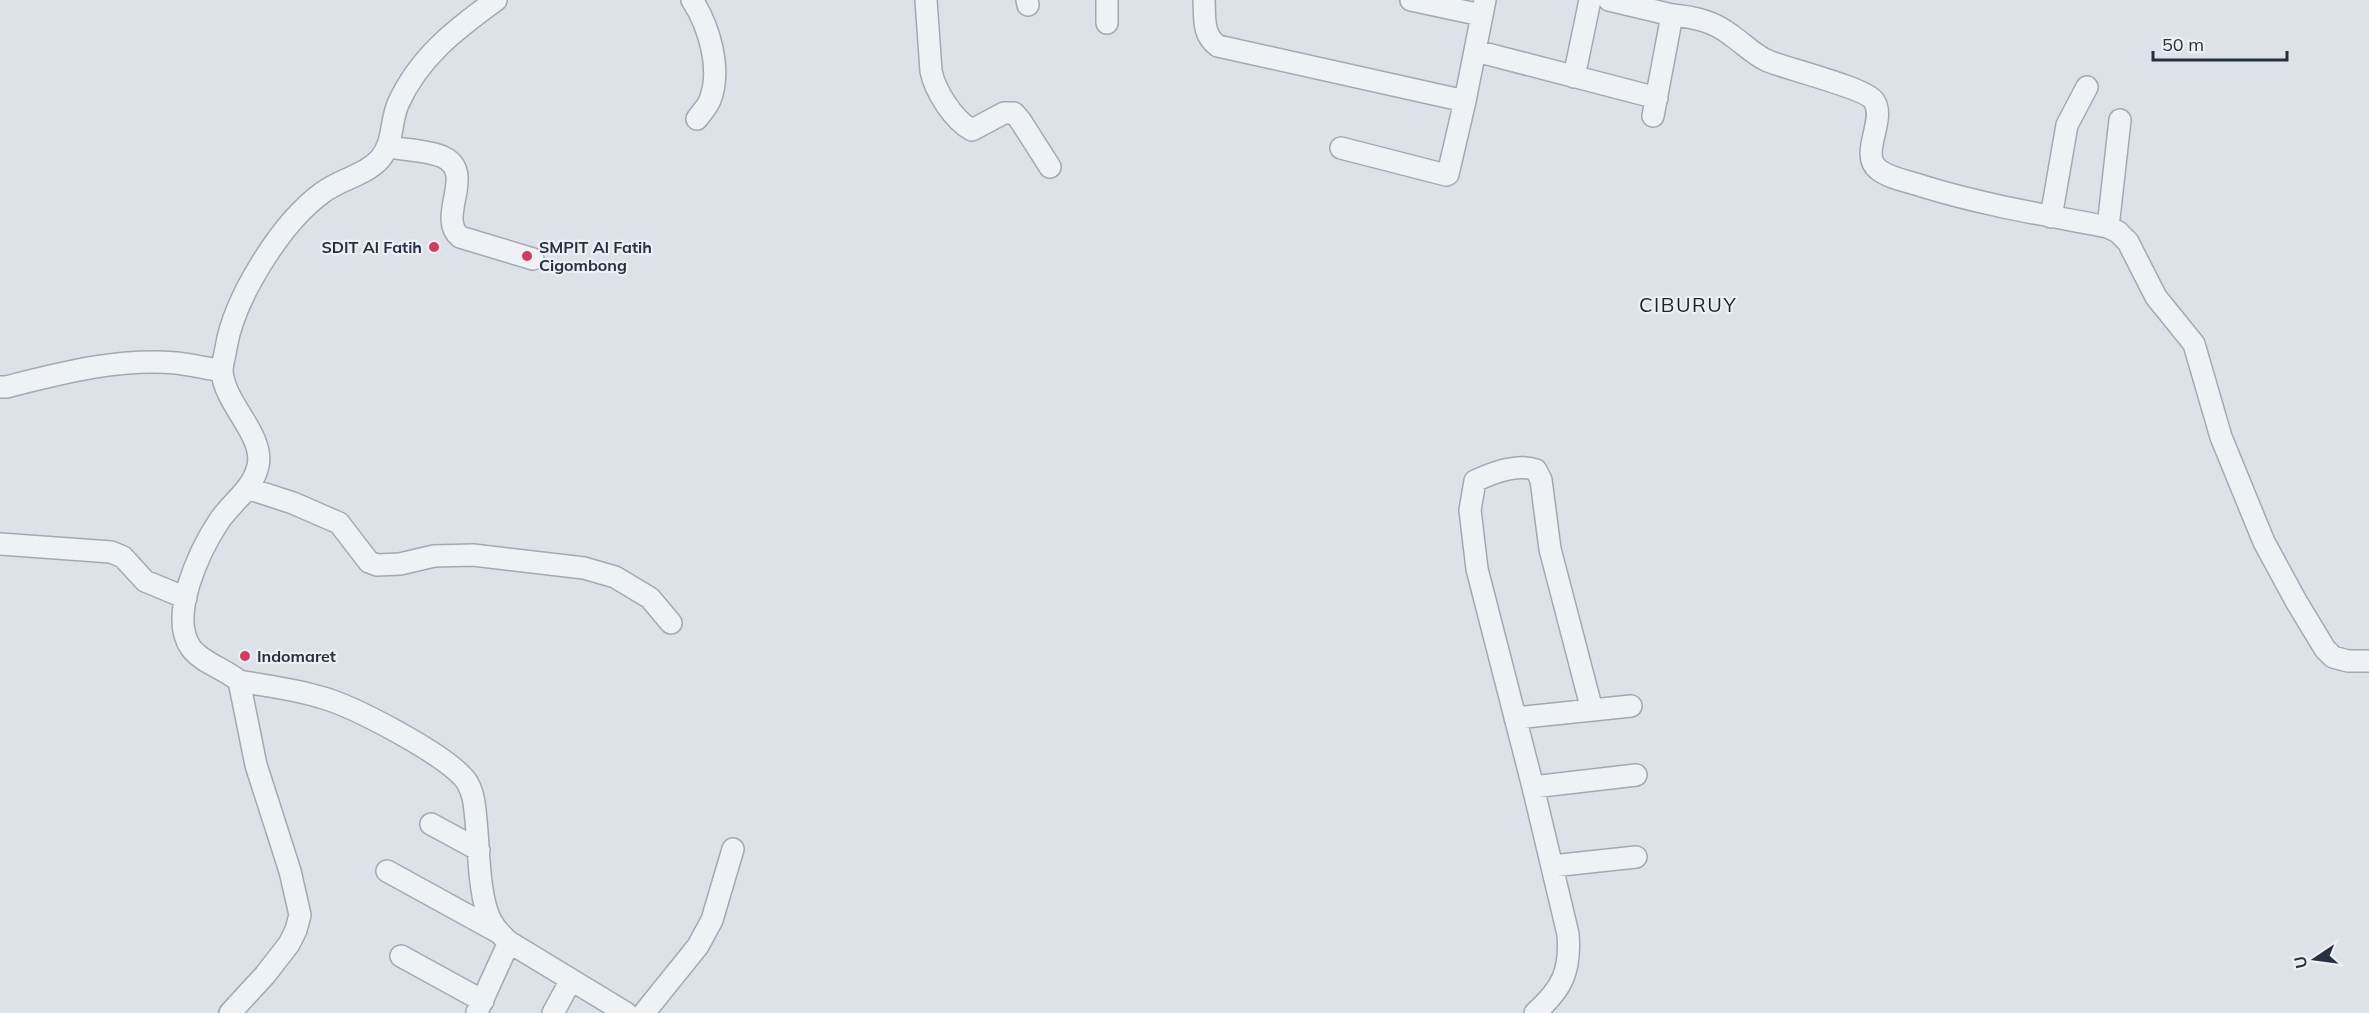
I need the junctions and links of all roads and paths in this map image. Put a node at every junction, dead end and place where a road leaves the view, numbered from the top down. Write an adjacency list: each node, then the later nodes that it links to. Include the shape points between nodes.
1 (496, 0): 18 (street, via 446,39 414,74 397,107)
2 (692, 0): 16 (street, via 708,31 714,68 710,100)
3 (926, 0): 20 (street, via 930,71 945,104 972,130 1004,113 1014,113)
4 (1107, 0): 11 (street)
5 (1204, 0): 15 (street, via 1206,32 1218,45)
6 (1411, 0): 9 (street)
7 (1590, 0): 13 (street)
8 (1609, 0): 10 (street)
9 (1483, 8): 12 (street)
10 (1672, 15): 13 (street, via 1655,107); 21 (street, via 1693,16 1713,24 1767,61 1872,98 1877,108 1871,153 1878,170 1968,201)
11 (1107, 23)
12 (1476, 51): 13 (street); 15 (street)
13 (1574, 77)
14 (2087, 87): 21 (street, via 2067,125)
15 (1466, 101): 19 (street, via 1451,170 1446,175)
16 (697, 119)
17 (2120, 120): 22 (street)
18 (388, 147): 23 (street, via 449,161 457,181 452,222 460,237); 24 (street, via 372,167 318,195 269,252 234,318)
19 (1341, 148)
20 (1050, 167)
21 (2051, 217): 22 (street)
22 (2108, 228): 30 (street, via 2128,242 2156,297 2194,344 2221,437 2264,542 2296,601 2332,657)
23 (533, 259)
24 (222, 370): 25 (street, via 176,363 130,363 69,371); 26 (street, via 233,403 258,448 258,465)
25 (0, 387)
26 (247, 488): 28 (street, via 213,531); 29 (street, via 339,523 369,562 377,565 434,556 473,555 584,568 615,577 650,598)
27 (0, 544): 28 (street, via 111,552 123,557 145,581)
28 (186, 598): 31 (street, via 183,630 192,649)
29 (671, 623)
30 (2369, 661)
31 (239, 681): 39 (street, via 331,700 451,767 471,788); 47 (street, via 256,765 300,915 289,944)
32 (1631, 706): 33 (street)
33 (1592, 710): 34 (street); 34 (street, via 1550,549 1541,480 1536,470 1526,466 1475,481 1470,510 1478,569)
34 (1515, 718): 36 (street)
35 (1636, 775): 36 (street)
36 (1533, 787): 41 (street)
37 (431, 824): 39 (street)
38 (733, 849): 50 (street, via 712,920 698,946)
39 (479, 850): 43 (street, via 487,911)
40 (1636, 857): 41 (street)
41 (1552, 867): 51 (street, via 1569,951 1558,990)
42 (387, 871): 43 (street)
43 (504, 937): 45 (street); 46 (street)
44 (401, 956): 46 (street)
45 (571, 980): 48 (street); 49 (street)
46 (480, 1007)
47 (231, 1013)
48 (553, 1013)
49 (626, 1013)
50 (644, 1013)
51 (1535, 1013)

